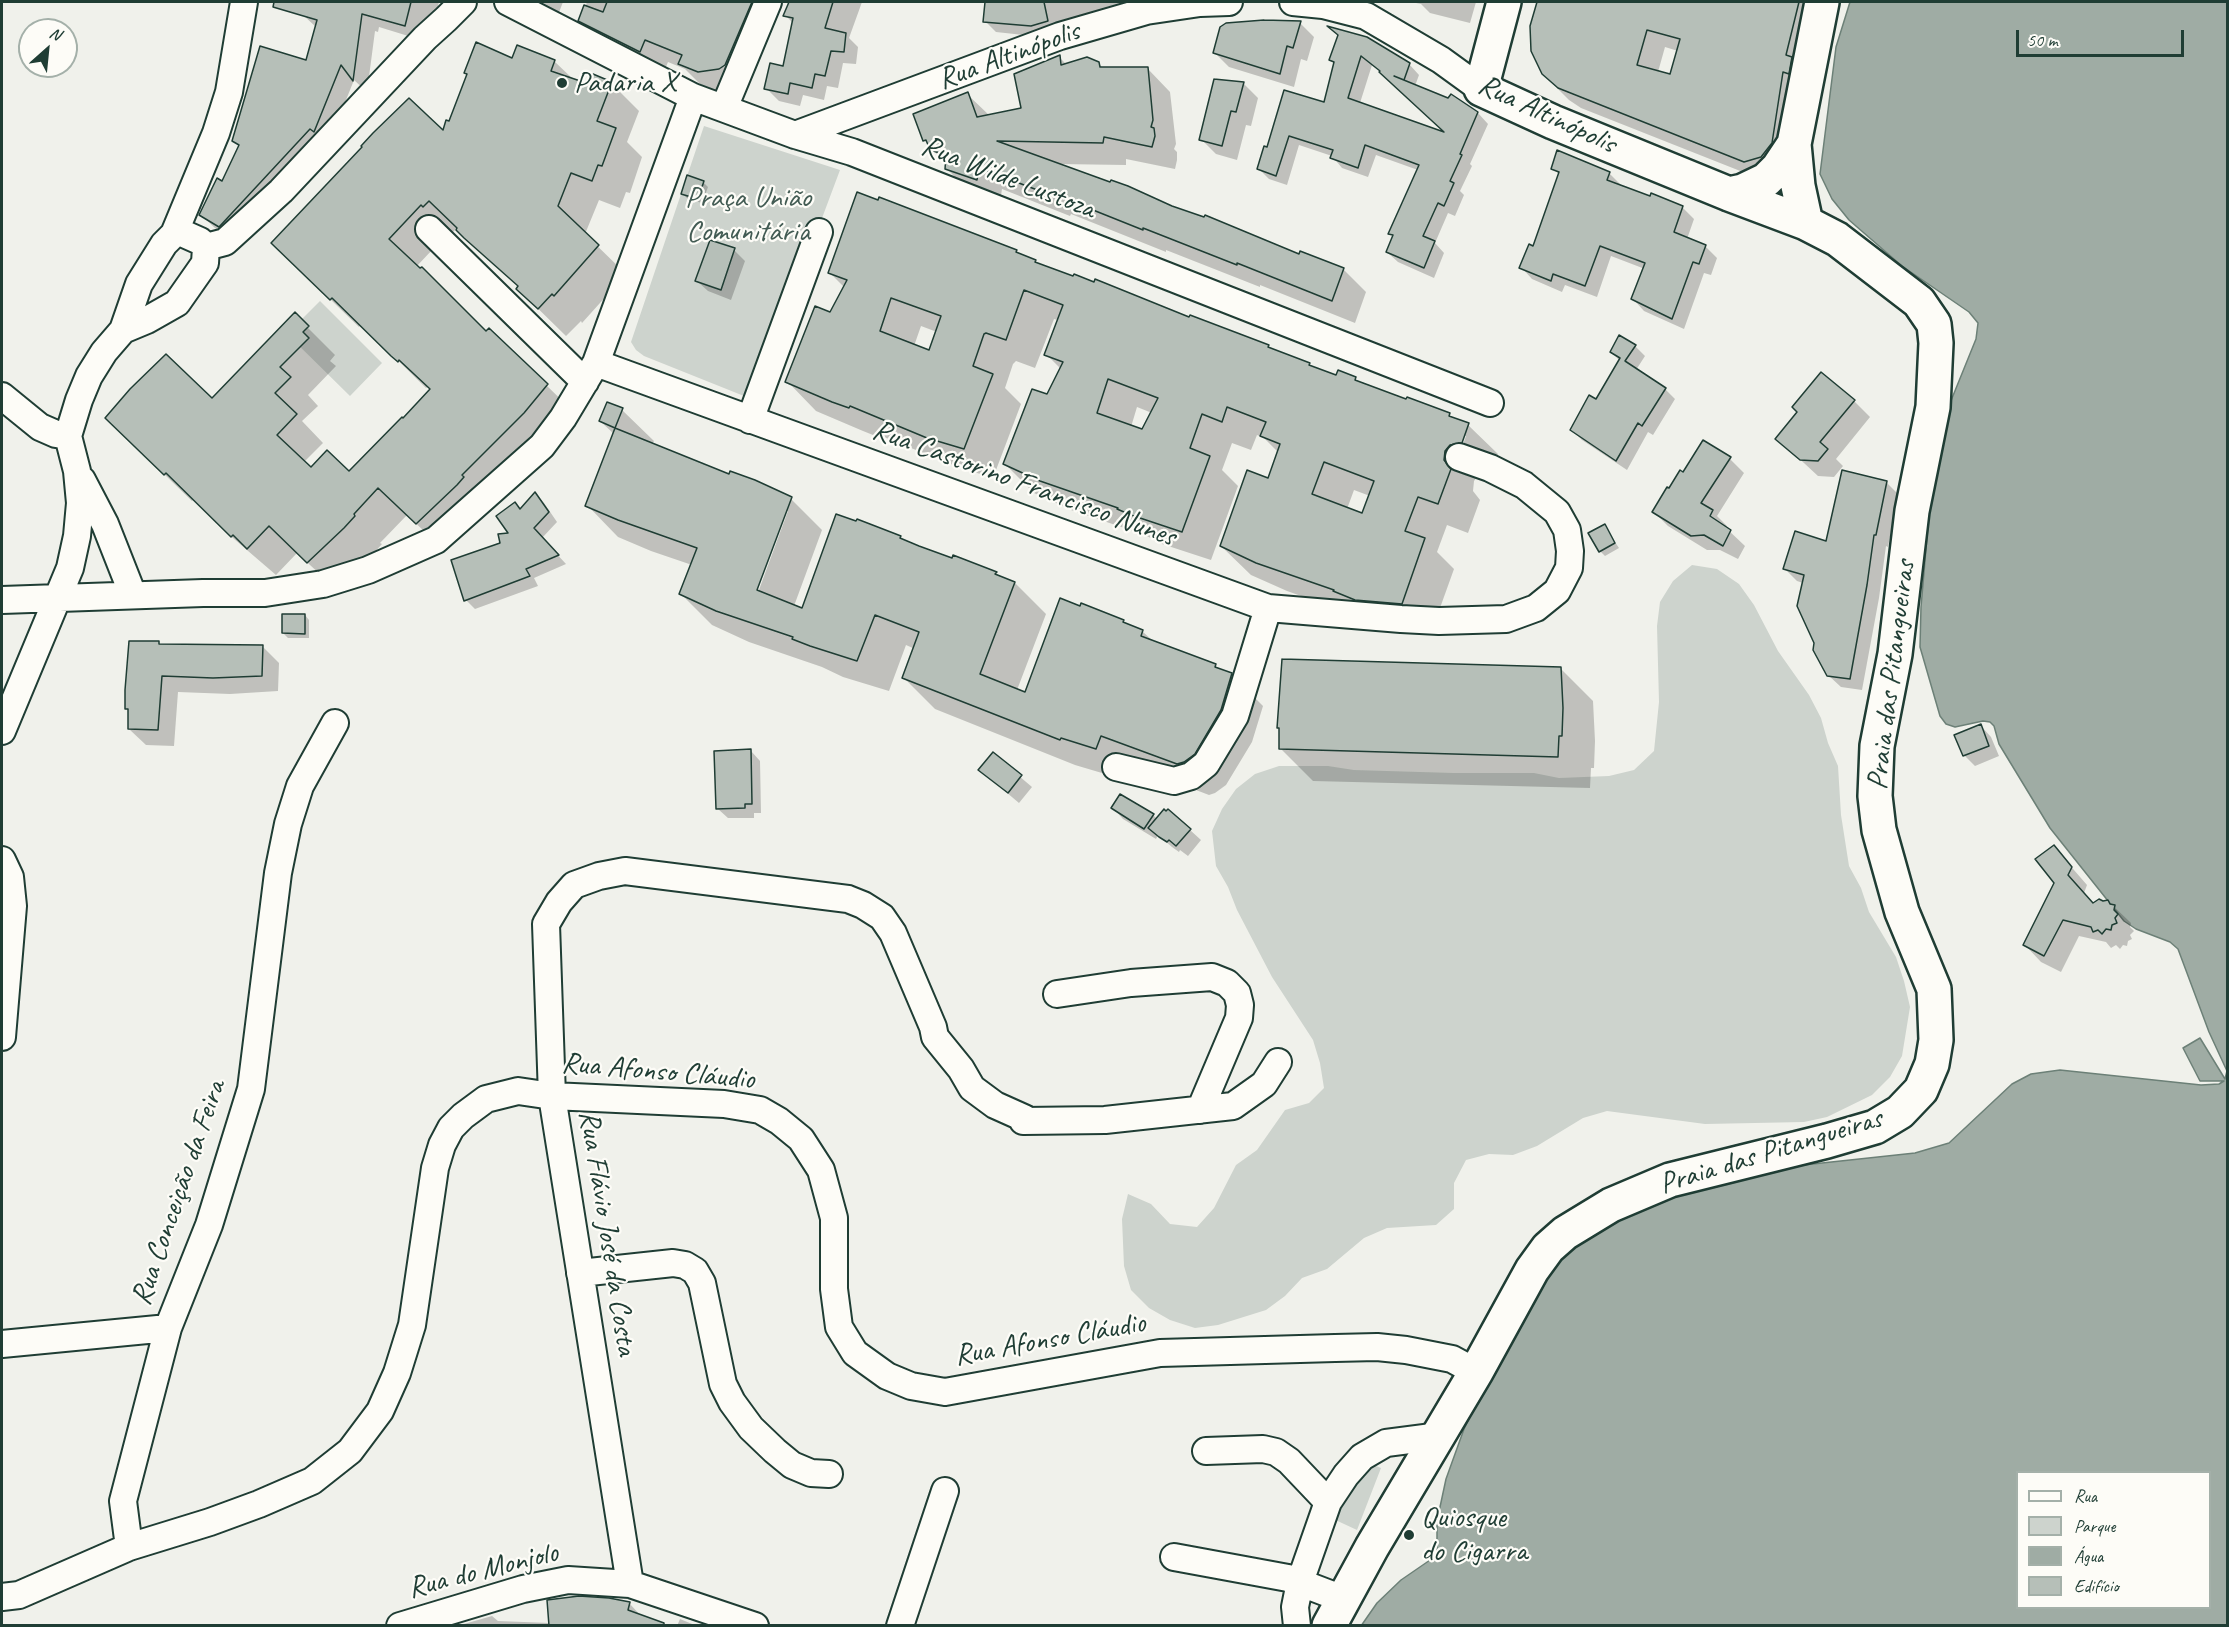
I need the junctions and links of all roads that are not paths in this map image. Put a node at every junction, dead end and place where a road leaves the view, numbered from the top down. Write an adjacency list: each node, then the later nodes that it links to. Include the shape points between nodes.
1 (244, 2): 19 (street, via 229,92 216,134)
2 (463, 2): 20 (street, via 281,191 225,242)
3 (508, 2): 11 (street, Rua Wilde Lustoza)
4 (768, 2): 12 (street)
5 (1201, 2): 6 (street, Rua Altinópolis); 13 (street, Rua Altinópolis, via 1146,11 1060,36)
6 (1229, 2)
7 (1293, 2): 10 (street, Rua Altinópolis, via 1366,16)
8 (1504, 2): 10 (main road)
9 (1822, 2): 14 (main road)
10 (1481, 88): 15 (main road, Rua Altinópolis)
11 (693, 97): 12 (street, Rua Wilde Lustoza); 24 (street)
12 (724, 108): 13 (street, Rua Wilde Lustoza)
13 (795, 135): 26 (street, Rua Wilde Lustoza, via 852,152)
14 (1794, 144): 15 (main road, via 1766,180); 16 (main road)
15 (1729, 194): 16 (main road, Rua Altinópolis)
16 (1806, 223): 47 (main road, Praia das Pitangueiras, via 1836,239 1895,283 1919,302 1934,324 1933,407 1912,511 1894,654 1879,735 1875,796 1879,830 1902,912 1934,989 1932,1064 1921,1089 1900,1112 1875,1127 1670,1180 1611,1205 1566,1233 1548,1248 1532,1270)
17 (429, 229): 24 (street)
18 (819, 232): 27 (street)
19 (174, 234): 20 (street, via 190,236); 21 (street)
20 (206, 247): 22 (street, via 205,263 191,285 177,303)
21 (139, 284): 22 (street, via 144,299 154,308); 23 (street)
22 (165, 310): 23 (street)
23 (123, 330): 28 (street, via 89,376)
24 (590, 372): 27 (street, Rua Castorino Francisco Nunes); 31 (street, via 542,446 436,540 368,570 323,584 265,593)
25 (2, 396): 28 (street, via 40,427)
26 (1490, 403)
27 (750, 420): 34 (street, Rua Castorino Francisco Nunes)
28 (68, 436): 30 (street)
29 (1459, 457): 34 (street, Rua Castorino Francisco Nunes, via 1524,485 1557,512 1567,530 1569,568 1557,591 1536,608 1506,620 1439,621)
30 (77, 471): 31 (street, via 105,524); 32 (street, via 77,536 70,568)
31 (133, 595): 32 (street)
32 (57, 598): 33 (street); 36 (street)
33 (2, 600)
34 (1268, 608): 37 (street, via 1235,716 1206,764 1191,776 1174,781)
35 (334, 723): 45 (street, Rua Conceição da Feira, via 300,786 288,824 278,873 251,1089 209,1225)
36 (2, 731)
37 (1116, 767)
38 (2, 860): 40 (street, via 10,877 13,906)
39 (1058, 994): 43 (street, via 1212,977 1227,983 1237,993 1239,1018)
40 (2, 1037)
41 (1278, 1062): 43 (street, Rua Flávio José da Costa, via 1264,1083 1233,1106)
42 (552, 1096): 43 (street, Rua Flávio José da Costa, via 546,924 574,885 625,871 848,898 863,905 882,917 893,933 935,1037 972,1088 995,1105 1024,1118 1023,1121 1105,1120); 44 (street, Rua Flávio José da Costa); 47 (street, Rua Afonso Cláudio, via 724,1104 760,1110 779,1121 801,1139 821,1170 834,1218 838,1327 855,1353 887,1376 911,1386 945,1392 1160,1353 1346,1348 1406,1350 1452,1359); 53 (street, Rua Afonso Cláudio, via 518,1091 486,1099 451,1128 435,1168 412,1325 397,1373 380,1411 350,1451 312,1481 210,1522)
43 (1200, 1110)
44 (580, 1273): 50 (street, via 673,1263 695,1271 702,1283 723,1384 732,1402 751,1428 792,1465 811,1473); 56 (street, Rua Flávio José da Costa)
45 (168, 1328): 46 (street); 53 (street, Rua Conceição da Feira, via 123,1501)
46 (2, 1344)
47 (1476, 1372): 48 (main road, Praia das Pitangueiras)
48 (1440, 1436): 52 (street, via 1386,1443 1362,1457); 58 (main road, Praia das Pitangueiras)
49 (1206, 1451): 52 (street, via 1276,1452)
50 (828, 1474)
51 (945, 1491): 61 (street)
52 (1328, 1502): 55 (street)
53 (129, 1547): 57 (street, Rua Afonso Cláudio, via 19,1595)
54 (1174, 1557): 55 (street)
55 (1300, 1582): 58 (street); 62 (street, via 1295,1606)
56 (630, 1584): 59 (street, Rua do Monjolo); 60 (street, Rua do Monjolo, via 568,1580 523,1589)
57 (2, 1597)
58 (1336, 1612)
59 (740, 1624)
60 (400, 1626)
61 (900, 1626)
62 (1297, 1626)

